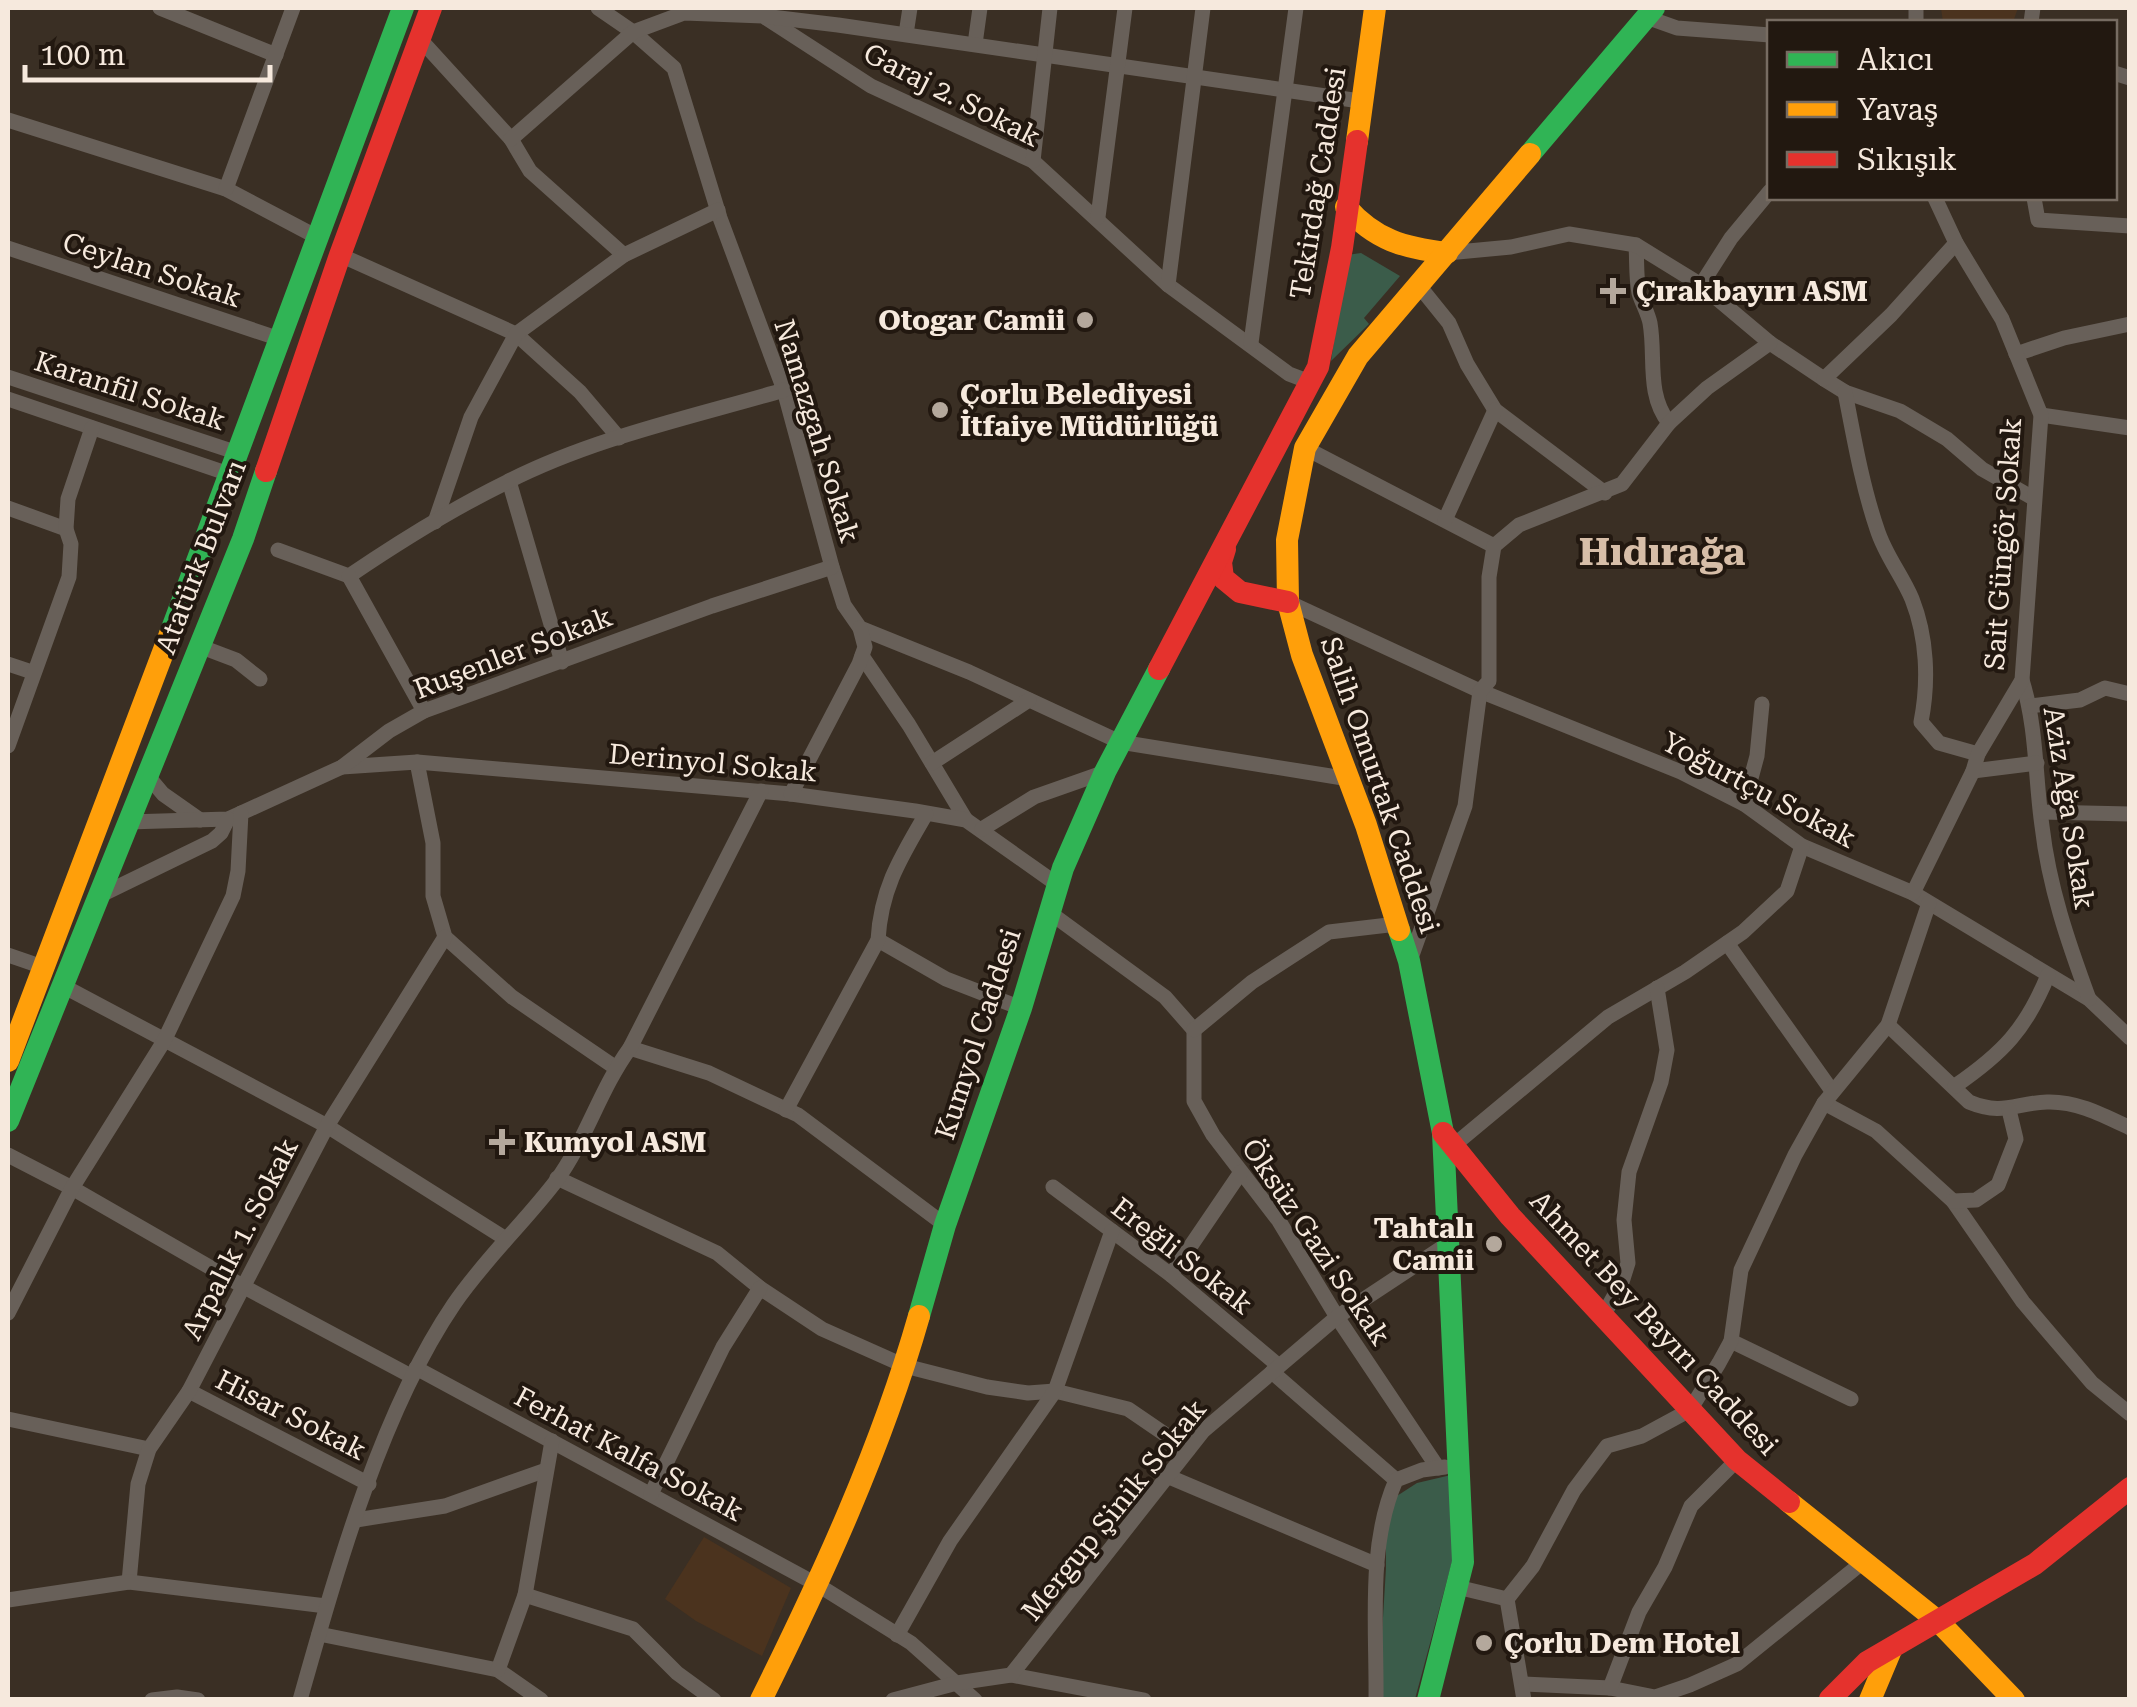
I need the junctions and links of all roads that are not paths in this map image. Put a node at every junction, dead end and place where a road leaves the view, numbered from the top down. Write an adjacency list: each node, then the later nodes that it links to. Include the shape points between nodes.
1 (160, 8): 23 (street)
2 (294, 8): 23 (street)
3 (403, 8): 40 (main road, Atatürk Bulvarı)
4 (430, 8): 21 (main road, Atatürk Bulvarı)
5 (598, 8): 18 (street, Namazgah Sokak)
6 (840, 8): 17 (street)
7 (910, 8): 19 (street)
8 (980, 8): 22 (street)
9 (1050, 8): 24 (street)
10 (1125, 8): 25 (street)
11 (1203, 8): 26 (street)
12 (1296, 8): 27 (street)
13 (1375, 8): 28 (main road, Tekirdağ Caddesi)
14 (684, 10): 15 (street); 18 (street)
15 (764, 12): 17 (street); 31 (street, Garaj 2. Sokak, via 871,86)
16 (1650, 12): 20 (street, via 1676,28); 45 (main road, Salih Omurtak Caddesi)
17 (838, 26): 19 (street)
18 (634, 32): 30 (street); 37 (street, Namazgah Sokak, via 674,68)
19 (906, 34): 22 (street)
20 (1767, 35)
21 (419, 38): 30 (street); 46 (main road, Atatürk Bulvarı)
22 (975, 44): 24 (street)
23 (276, 54): 32 (street)
24 (1043, 54): 25 (street); 31 (street)
25 (1118, 64): 26 (street); 38 (street)
26 (1194, 76): 27 (street); 49 (street)
27 (1285, 88): 28 (street); 54 (street)
28 (1360, 101): 36 (main road, Tekirdağ Caddesi)
29 (8, 120): 32 (street)
30 (511, 140): 47 (street, via 530,171)
31 (1034, 161): 38 (street, Garaj 2. Sokak)
32 (226, 189): 40 (street)
33 (1767, 195): 48 (street)
34 (1936, 200): 41 (street, Sait Güngör Sokak)
35 (2034, 200): 39 (street, via 2038,220)
36 (1346, 206): 44 (main road, Tekirdağ Caddesi); 45 (main road, via 1376,237 1400,248)
37 (718, 210): 47 (street); 60 (street, Namazgah Sokak)
38 (1098, 218): 49 (street, Garaj 2. Sokak)
39 (2130, 226)
40 (317, 237): 53 (main road, Atatürk Bulvarı)
41 (1956, 243): 56 (street, Sait Güngör Sokak); 59 (street)
42 (1636, 245): 45 (street, via 1569,234); 48 (street); 66 (street, via 1651,374)
43 (8, 248): 53 (street, Ceylan Sokak)
44 (1342, 248): 50 (main road, via 1370,248 1390,258); 57 (main road, Tekirdağ Caddesi)
45 (1447, 254): 50 (main road, Salih Omurtak Caddesi)
46 (340, 255): 52 (street); 86 (main road, Atatürk Bulvarı, via 243,539)
47 (624, 255): 52 (street)
48 (1700, 285): 55 (street)
49 (1168, 286): 54 (street, Garaj 2. Sokak)
50 (1420, 287): 64 (street, via 1449,324); 70 (main road, Salih Omurtak Caddesi, via 1358,356)
51 (2130, 324): 56 (street)
52 (516, 334): 69 (street); 77 (street, via 471,417)
53 (280, 339): 71 (main road, Atatürk Bulvarı)
54 (1251, 343): 57 (street, Garaj 2. Sokak, via 1289,374)
55 (1770, 343): 59 (street); 66 (street)
56 (2016, 354): 65 (street, Sait Güngör Sokak)
57 (1314, 374): 63 (main road, Tekirdağ Caddesi)
58 (8, 377): 71 (street, Karanfil Sokak)
59 (1824, 380): 61 (street)
60 (784, 390): 69 (street); 82 (street, Namazgah Sokak)
61 (1845, 392): 74 (street, via 1900,411); 101 (street, via 1876,527 1922,630 1921,722 1939,742)
62 (8, 400): 68 (street, Karanfil Sokak)
63 (1298, 408): 79 (main road, Kumyol Caddesi)
64 (1494, 410): 73 (street); 76 (street)
65 (2041, 415): 67 (street); 74 (street, Sait Güngör Sokak)
66 (1668, 423): 73 (street, via 1622,484)
67 (2127, 425)
68 (92, 428): 71 (street, Karanfil Sokak); 78 (street, via 68,498)
69 (619, 438): 72 (street)
70 (1305, 448): 76 (street); 84 (main road, Salih Omurtak Caddesi, via 1286,540)
71 (233, 464): 117 (main road, Atatürk Bulvarı)
72 (509, 480): 77 (street); 88 (street)
73 (1606, 493): 80 (street, via 1519,526)
74 (2033, 498): 92 (street, Sait Güngör Sokak)
75 (8, 508): 78 (street)
76 (1445, 520): 80 (street)
77 (435, 522): 83 (street)
78 (66, 529): 90 (street, via 69,576)
79 (1230, 533): 84 (main road, via 1223,578 1240,592); 99 (main road, Kumyol Caddesi)
80 (1494, 546): 93 (street, via 1489,680)
81 (278, 550): 83 (street)
82 (832, 568): 85 (street, Namazgah Sokak); 88 (street, Ruşenler Sokak)
83 (348, 576): 98 (street)
84 (1288, 602): 93 (street, Yoğurtçu Sokak); 109 (main road, Salih Omurtak Caddesi)
85 (860, 628): 87 (street); 95 (street)
86 (199, 646): 91 (street, via 236,660); 108 (main road, Atatürk Bulvarı)
87 (862, 656): 103 (street); 111 (street)
88 (562, 662): 98 (street, Ruşenler Sokak)
89 (8, 664): 90 (street)
90 (32, 672): 100 (street)
91 (260, 679)
92 (2022, 680): 97 (street, Aziz Ağa Sokak); 101 (street, Sait Güngör Sokak)
93 (1480, 690): 112 (street, Yoğurtçu Sokak); 133 (street, via 1465,806)
94 (2130, 694): 97 (street, via 2106,688 2080,700)
95 (1029, 700): 99 (street); 103 (street)
96 (1762, 704): 112 (street)
97 (2030, 706): 104 (street, Aziz Ağa Sokak)
98 (424, 711): 105 (street, Ruşenler Sokak)
99 (1120, 742): 107 (main road, Kumyol Caddesi); 109 (street)
100 (8, 746)
101 (1978, 754): 106 (street, Sait Güngör Sokak)
102 (417, 762): 105 (street, Derinyol Sokak); 110 (street, Derinyol Sokak); 129 (street)
103 (932, 763): 119 (street)
104 (2037, 763): 106 (street); 113 (street, Aziz Ağa Sokak)
105 (342, 767): 116 (street, Ruşenler Sokak)
106 (1973, 770): 124 (street, Sait Güngör Sokak)
107 (1105, 772): 121 (street, via 1034,797); 123 (main road, Kumyol Caddesi)
108 (147, 775): 118 (street); 120 (main road, Atatürk Bulvarı)
109 (1348, 779): 128 (main road, Salih Omurtak Caddesi)
110 (761, 790): 111 (street, Derinyol Sokak); 144 (street)
111 (791, 794): 114 (street, Derinyol Sokak)
112 (1744, 804): 122 (street, Yoğurtçu Sokak)
113 (2041, 812): 115 (street); 138 (street, Aziz Ağa Sokak, via 2057,912)
114 (926, 814): 119 (street, Derinyol Sokak); 130 (street, via 890,878)
115 (2130, 814)
116 (234, 816): 118 (street); 125 (street, via 212,841); 143 (street, via 233,896)
117 (100, 819): 120 (main road); 134 (main road, Atatürk Bulvarı)
118 (200, 820): 120 (street)
119 (966, 820): 121 (street, Derinyol Sokak)
120 (128, 822): 125 (main road, Atatürk Bulvarı)
121 (982, 829): 123 (street, Derinyol Sokak)
122 (1802, 846): 124 (street, Yoğurtçu Sokak); 131 (street, via 1787,890)
123 (1058, 884): 127 (main road, Kumyol Caddesi)
124 (1913, 893): 126 (street, Yoğurtçu Sokak)
125 (98, 896): 136 (main road, Atatürk Bulvarı)
126 (1929, 903): 135 (street, Yoğurtçu Sokak); 140 (street)
127 (1049, 912): 139 (main road, Kumyol Caddesi); 141 (street, via 1165,997)
128 (1397, 924): 133 (main road, Salih Omurtak Caddesi); 141 (street, via 1329,932)
129 (445, 936): 146 (street, via 512,998); 152 (street, Arpalık 1. Sokak)
130 (878, 940): 139 (street, via 946,979); 149 (street)
131 (1728, 943): 137 (street); 148 (street)
132 (8, 955): 134 (street)
133 (1410, 962): 154 (main road, Salih Omurtak Caddesi)
134 (43, 967): 145 (main road, Atatürk Bulvarı)
135 (2048, 975): 138 (street, Yoğurtçu Sokak); 147 (street, via 2012,1041)
136 (63, 986): 143 (street); 151 (main road, Atatürk Bulvarı)
137 (1657, 988): 154 (street); 169 (street, via 1667,1050 1629,1172 1628,1263)
138 (2089, 1000): 142 (street, Yoğurtçu Sokak)
139 (1020, 1008): 161 (main road, Kumyol Caddesi)
140 (1888, 1025): 147 (street); 148 (street)
141 (1194, 1030): 156 (street, Öksüz Gazi Sokak, via 1194,1101)
142 (2130, 1038)
143 (164, 1040): 152 (street); 159 (street)
144 (630, 1048): 146 (street); 149 (street)
145 (8, 1062)
146 (616, 1068): 157 (street)
147 (1955, 1086): 150 (street, via 1969,1102)
148 (1828, 1097): 160 (street); 171 (street, via 1740,1270)
149 (786, 1110): 161 (street)
150 (2010, 1110): 153 (street, via 2060,1102); 160 (street, via 2016,1139 1998,1184 1976,1200)
151 (8, 1121)
152 (327, 1126): 163 (street); 166 (street, Arpalık 1. Sokak)
153 (2130, 1128)
154 (1448, 1139): 164 (main road, Salih Omurtak Caddesi); 169 (main road, Ahmet Bey Bayırı Caddesi)
155 (8, 1155): 159 (street, Ferhat Kalfa Sokak)
156 (1241, 1172): 165 (street); 170 (street, Öksüz Gazi Sokak)
157 (558, 1178): 163 (street); 167 (street, via 716,1253)
158 (1053, 1187): 162 (street, Ereğli Sokak)
159 (72, 1188): 166 (street, Ferhat Kalfa Sokak); 168 (street)
160 (1953, 1201): 179 (street, via 2023,1302 2092,1383)
161 (946, 1226): 172 (main road, Kumyol Caddesi)
162 (1112, 1232): 165 (street, Ereğli Sokak); 176 (street)
163 (506, 1240): 174 (street, via 455,1303)
164 (1449, 1243): 170 (street, Mergup Şinik Sokak); 185 (main road, Salih Omurtak Caddesi)
165 (1171, 1275): 173 (street, Ereğli Sokak)
166 (246, 1288): 174 (street, Ferhat Kalfa Sokak); 175 (street, Arpalık 1. Sokak)
167 (760, 1288): 172 (street, via 822,1329); 191 (street)
168 (8, 1313)
169 (1603, 1316): 178 (main road, Ahmet Bey Bayırı Caddesi)
170 (1336, 1317): 173 (street, Mergup Şinik Sokak); 185 (street, Öksüz Gazi Sokak)
171 (1731, 1341): 177 (street); 178 (street)
172 (906, 1366): 176 (street, via 987,1387); 196 (main road, Kumyol Caddesi)
173 (1276, 1369): 183 (street, Mergup Şinik Sokak); 188 (street, Ereğli Sokak)
174 (413, 1372): 181 (street, Ferhat Kalfa Sokak); 189 (street)
175 (189, 1391): 182 (street, Arpalık 1. Sokak); 189 (street, Hisar Sokak)
176 (1055, 1391): 183 (street, via 1128,1410); 204 (street, via 950,1541)
177 (1851, 1399)
178 (1690, 1410): 184 (main road, Ahmet Bey Bayırı Caddesi); 199 (street, via 1607,1446)
179 (2130, 1414)
180 (8, 1419): 182 (street)
181 (552, 1441): 186 (street); 191 (street, Ferhat Kalfa Sokak)
182 (149, 1449): 195 (street, Arpalık 1. Sokak, via 138,1484)
183 (1188, 1450): 187 (street, Mergup Şinik Sokak)
184 (1737, 1460): 193 (main road, Ahmet Bey Bayırı Caddesi); 209 (street, via 1692,1506)
185 (1449, 1467): 188 (street); 197 (main road, Salih Omurtak Caddesi, via 1463,1562)
186 (546, 1470): 192 (street, via 445,1506); 198 (street)
187 (1167, 1476): 194 (street); 207 (street, Mergup Şinik Sokak)
188 (1396, 1480): 194 (street)
189 (370, 1484): 192 (street)
190 (2130, 1488): 202 (main road, via 2035,1564)
191 (651, 1494): 196 (street, Ferhat Kalfa Sokak)
192 (356, 1520): 201 (street)
193 (1864, 1562): 202 (main road, Ahmet Bey Bayırı Caddesi); 209 (street, via 1737,1664 1655,1696)
194 (1377, 1565): 221 (street)
195 (129, 1582): 200 (street); 201 (street)
196 (818, 1585): 204 (street, Ferhat Kalfa Sokak); 217 (main road, Kumyol Caddesi)
197 (1457, 1587): 199 (street); 222 (main road, Salih Omurtak Caddesi)
198 (525, 1596): 206 (street); 216 (street, via 633,1629)
199 (1506, 1599): 210 (street)
200 (8, 1600)
201 (326, 1606): 203 (street)
202 (1939, 1622): 205 (main road); 225 (main road, Ahmet Bey Bayırı Caddesi)
203 (319, 1634): 206 (street); 214 (street)
204 (897, 1635): 208 (street, Ferhat Kalfa Sokak)
205 (1891, 1650): 211 (main road, via 1867,1662); 224 (main road)
206 (498, 1670): 215 (street)
207 (1012, 1675): 208 (street); 220 (street)
208 (957, 1683): 218 (street); 219 (street, Ferhat Kalfa Sokak)
209 (1610, 1688): 210 (street)
210 (1523, 1692)
211 (1830, 1699): 223 (main road)
212 (152, 1700): 213 (street)
213 (198, 1700)
214 (300, 1700)
215 (542, 1700)
216 (714, 1700)
217 (760, 1700)
218 (893, 1700)
219 (975, 1700)
220 (1144, 1700)
221 (1376, 1700)
222 (1428, 1700)
223 (1844, 1700)
224 (1870, 1700)
225 (2014, 1700)

